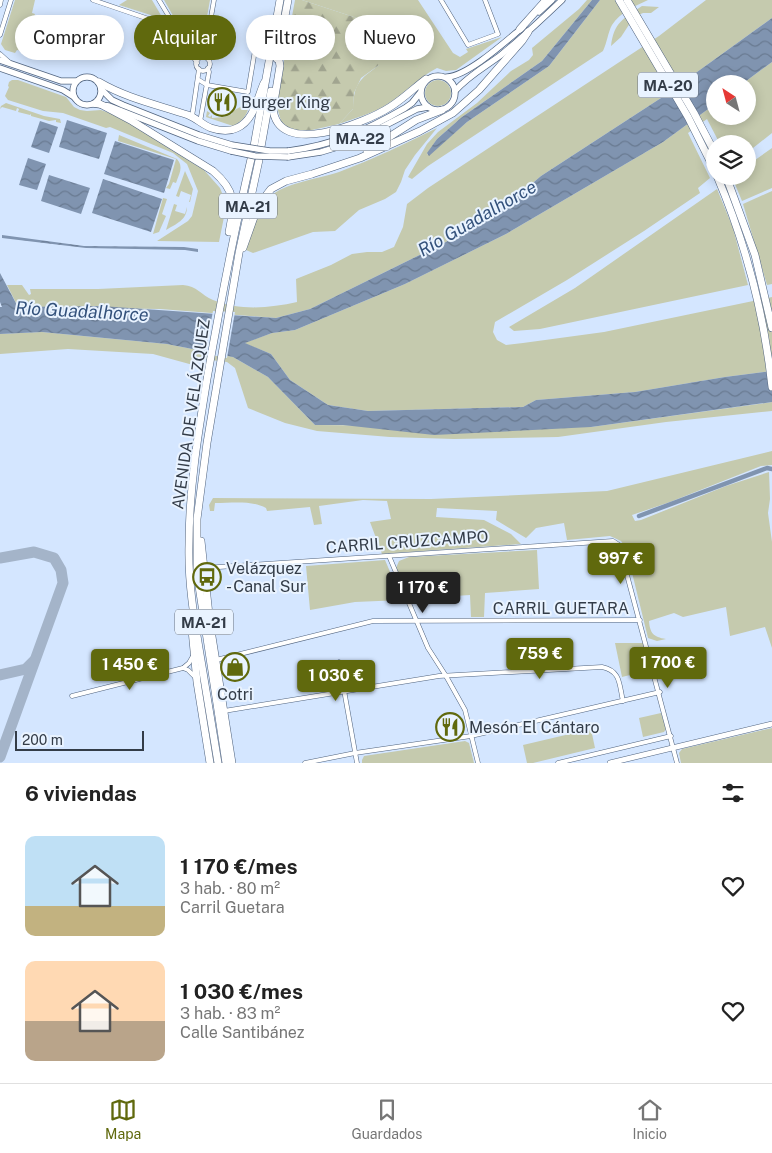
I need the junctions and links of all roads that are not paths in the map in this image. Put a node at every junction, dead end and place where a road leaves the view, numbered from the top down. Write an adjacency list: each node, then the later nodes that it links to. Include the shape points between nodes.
1 (1, 0): 16 (street)
2 (11, 0): 23 (street)
3 (93, 0): 15 (street)
4 (159, 0): 18 (street)
5 (214, 0): 19 (street)
6 (280, 0): 42 (highway, AVENIDA DE VELÁZQUEZ / MA-21)
7 (288, 0): 20 (highway, AVENIDA DE VELÁZQUEZ / MA-21)
8 (441, 0): 9 (street, via 468,45 498,34)
9 (485, 0)
10 (546, 0): 21 (highway)
11 (552, 0): 21 (main road)
12 (562, 0): 22 (main road)
13 (619, 0): 56 (highway, MA-20)
14 (627, 0): 53 (highway, MA-20)
15 (104, 2): 17 (street)
16 (0, 4)
17 (140, 15)
18 (168, 15)
19 (211, 15)
20 (285, 15)
21 (520, 29): 37 (main road, via 459,75)
22 (528, 32): 45 (main road); 58 (highway, via 479,90 453,114)
23 (0, 35)
24 (0, 54): 33 (street)
25 (0, 60): 33 (main road)
26 (195, 60): 32 (street)
27 (198, 60): 32 (street)
28 (209, 60): 35 (street)
29 (253, 60): 43 (street, via 248,92)
30 (277, 60): 55 (highway, AVENIDA DE VELÁZQUEZ / MA-21)
31 (279, 60): 38 (highway, via 273,114 284,130 297,134 335,130 368,119 390,107)
32 (197, 63): 36 (street)
33 (11, 64): 39 (main road, via 61,81)
34 (0, 68): 47 (main road, via 63,90)
35 (208, 68): 36 (street); 43 (street)
36 (199, 69): 40 (street)
37 (446, 78): 38 (main road, via 436,75); 45 (main road)
38 (426, 79): 46 (main road, MA-22)
39 (76, 80): 41 (main road, via 86,76); 47 (main road)
40 (199, 80): 43 (street); 51 (street)
41 (98, 82): 44 (main road); 51 (highway, via 115,91)
42 (264, 83): 52 (highway, via 252,114 238,128 225,131); 55 (highway, AVENIDA DE VELÁZQUEZ / MA-21)
43 (207, 85): 52 (street)
44 (101, 90): 48 (main road); 54 (main road, via 123,105)
45 (455, 91): 50 (main road, via 452,103)
46 (420, 93): 49 (main road); 57 (main road, MA-22, via 405,108 358,133)
47 (74, 97): 48 (main road, via 82,104)
48 (97, 104): 54 (main road, via 110,106 198,141); 61 (highway, via 157,136 224,180 233,204)
49 (428, 107): 50 (main road); 57 (main road, MA-22, via 417,109 351,143 321,152)
50 (442, 110): 58 (highway, via 416,120)
51 (192, 117): 52 (highway)
52 (200, 122)
53 (706, 136)
54 (232, 148): 55 (main road, bridge)
55 (256, 153): 57 (main road, MA-22, bridge); 61 (highway, AVENIDA DE VELÁZQUEZ / MA-21); 62 (highway, AVENIDA DE VELÁZQUEZ / MA-21)
56 (706, 153)
57 (288, 154)
58 (338, 166): 62 (highway, via 286,181 271,189 258,206)
59 (721, 185): 64 (highway, via 754,279)
60 (729, 185): 63 (highway, via 755,255)
61 (228, 251): 68 (highway, AVENIDA DE VELÁZQUEZ / MA-21, via 201,415 191,499 189,545)
62 (240, 253): 65 (highway, AVENIDA DE VELÁZQUEZ / MA-21)
63 (772, 328)
64 (772, 387)
65 (202, 480): 67 (highway); 89 (highway, AVENIDA DE VELÁZQUEZ / MA-21, via 197,573)
66 (388, 556): 67 (street, CARRIL CRUZCAMPO); 69 (street, CARRIL CRUZCAMPO, via 613,541 619,545); 70 (street)
67 (203, 568): 72 (highway)
68 (194, 615): 71 (highway, via 191,627); 88 (highway, AVENIDA DE VELÁZQUEZ / MA-21)
69 (640, 620): 70 (street, CARRIL GUETARA); 78 (street)
70 (417, 621): 72 (street, CARRIL GUETARA, via 373,621); 75 (street, via 428,648)
71 (194, 652): 74 (street); 76 (highway)
72 (216, 660): 81 (highway)
73 (339, 662): 77 (street)
74 (183, 668): 76 (street, via 194,675); 79 (street)
75 (446, 676): 77 (street); 80 (street, via 602,667 612,669 618,676); 83 (street, via 465,710)
76 (197, 682): 87 (highway)
77 (344, 691): 81 (street); 86 (street)
78 (660, 692): 80 (street); 84 (street)
79 (72, 696)
80 (623, 701): 83 (street)
81 (224, 711): 90 (highway)
82 (772, 724): 85 (street)
83 (471, 736): 86 (street); 93 (street)
84 (671, 736): 85 (street); 94 (street)
85 (674, 748): 95 (street); 96 (street)
86 (355, 753): 91 (street); 92 (street)
87 (210, 763)
88 (218, 763)
89 (226, 763)
90 (232, 763)
91 (305, 763)
92 (357, 763)
93 (478, 763)
94 (558, 763)
95 (610, 763)
96 (677, 763)

